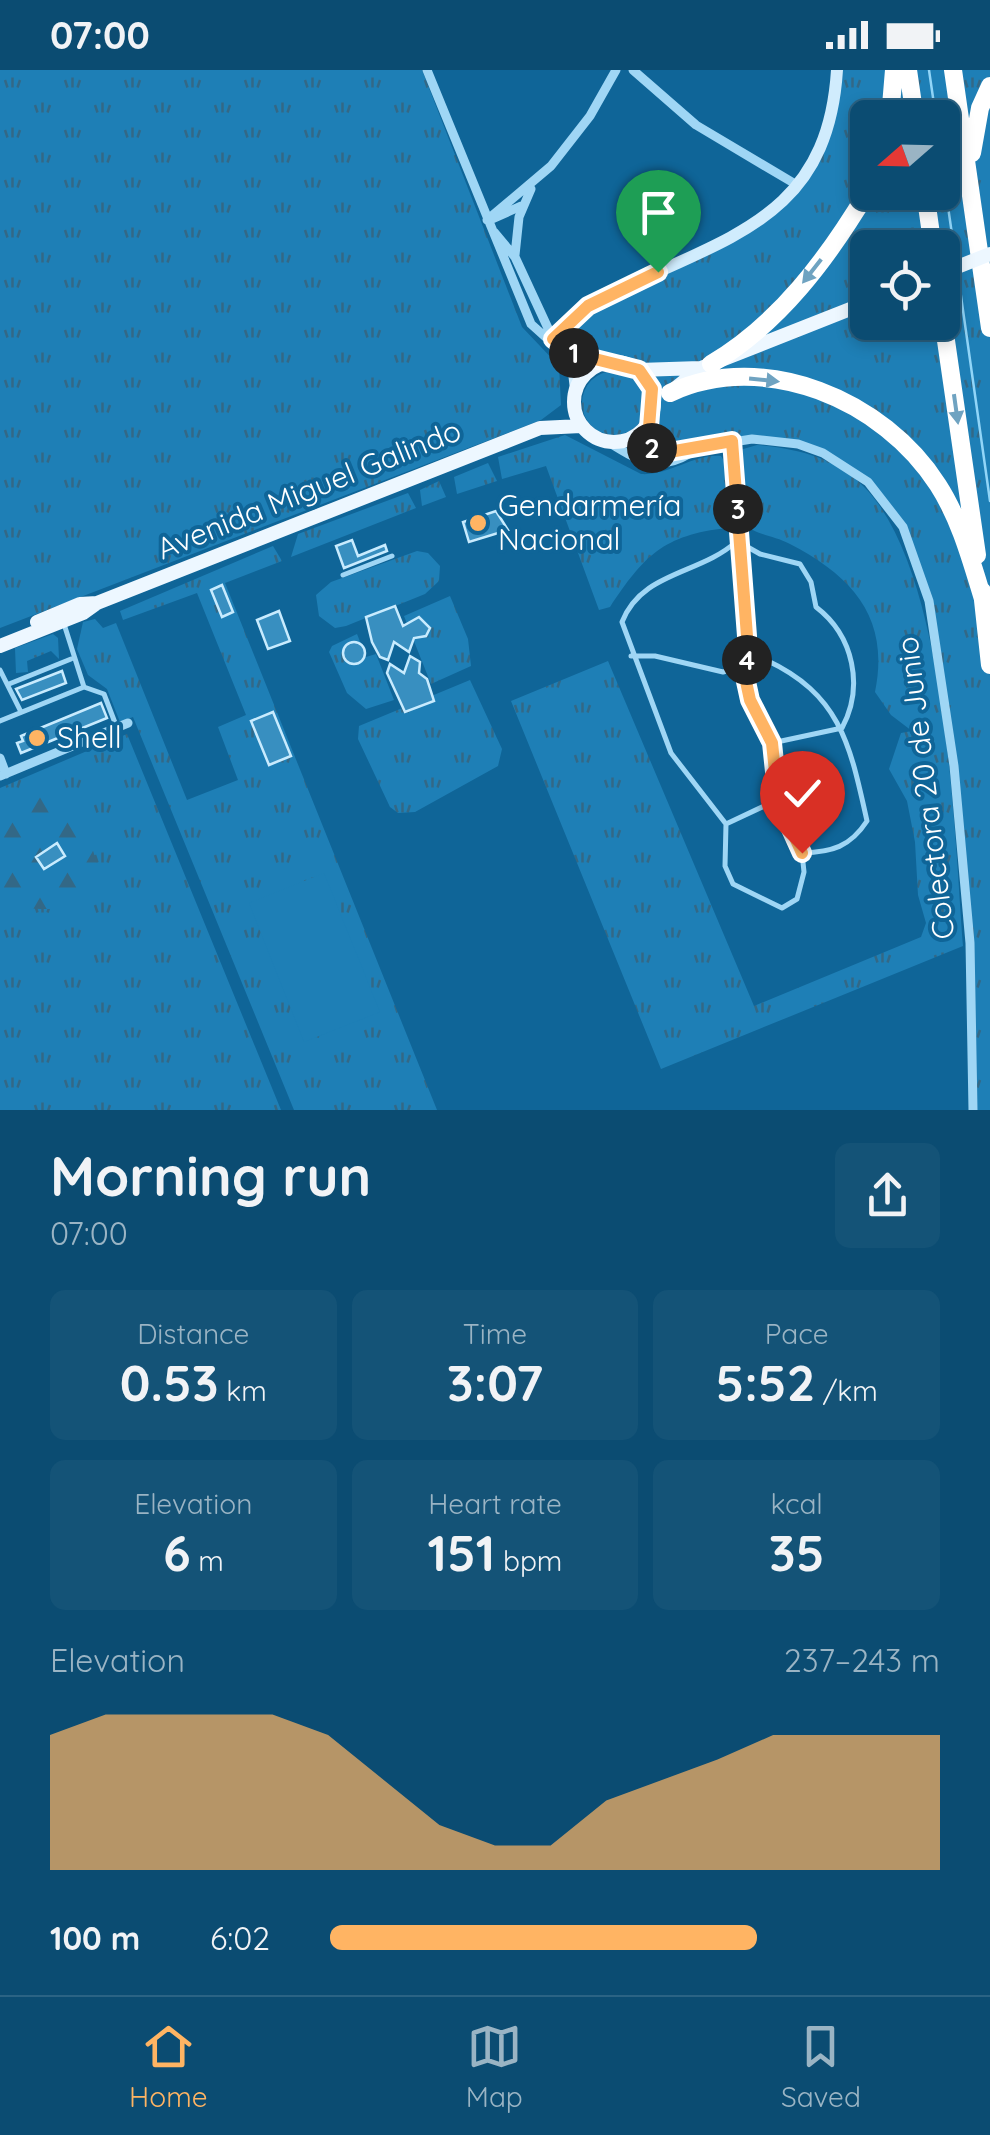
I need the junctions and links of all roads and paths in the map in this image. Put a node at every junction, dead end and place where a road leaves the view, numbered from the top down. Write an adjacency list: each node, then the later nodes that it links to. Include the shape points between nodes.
1 (427, 70): 16 (street)
2 (616, 70): 13 (street, via 575,138)
3 (632, 70): 12 (street, via 696,124)
4 (837, 70): 12 (main road, via 826,128)
5 (894, 70): 9 (highway)
6 (908, 70): 10 (highway)
7 (954, 70): 11 (highway)
8 (990, 86): 11 (highway, via 973,140)
9 (892, 100)
10 (912, 100)
11 (970, 183): 21 (highway)
12 (797, 185): 22 (main road, via 754,227 588,306)
13 (532, 186): 14 (street); 16 (street)
14 (524, 202): 16 (street); 18 (street)
15 (855, 210): 25 (highway, one-way to 25, via 766,326)
16 (489, 226): 18 (street); 22 (street, via 531,324)
17 (990, 254): 19 (main road, bridge)
18 (515, 257): 22 (street)
19 (960, 266)
20 (850, 309): 25 (main road)
21 (990, 328)
22 (552, 340): 24 (main road); 27 (main road, via 573,364)
23 (946, 340): 38 (highway, one-way to 38)
24 (606, 362): 26 (main road); 27 (main road, via 588,372)
25 (706, 366): 26 (main road); 28 (main road)
26 (639, 370): 29 (main road, via 652,389)
27 (575, 392): 30 (main road); 31 (main road, Avenida Miguel Galindo)
28 (670, 393): 29 (main road); 38 (highway, one-way to 38, via 720,378 774,380 822,392 873,418 938,484)
29 (651, 417): 33 (main road, via 636,436); 34 (street, Colectora 20 de Junio, via 648,440 658,454)
30 (582, 426): 31 (main road, Avenida Miguel Galindo); 33 (main road)
31 (540, 428): 39 (main road, Avenida Miguel Galindo)
32 (732, 441): 34 (street, Colectora 20 de Junio); 35 (lane); 61 (street, Colectora 20 de Junio, via 798,444 848,467 884,499 916,559 939,661 963,856)
33 (608, 442): 34 (street, Colectora 20 de Junio, via 658,465)
34 (696, 450)
35 (738, 541): 43 (lane, via 702,566 645,587 622,622); 45 (lane); 54 (lane, via 800,564 816,608 834,622 856,676 855,705)
36 (392, 556): 37 (lane)
37 (343, 576)
38 (983, 599): 46 (highway)
39 (98, 603): 40 (main road, Avenida Miguel Galindo); 41 (main road, Avenida Miguel Galindo)
40 (63, 622): 42 (main road, Avenida Miguel Galindo); 44 (lane)
41 (0, 637)
42 (0, 646)
43 (631, 656): 45 (lane, via 723,672); 59 (lane, via 672,753)
44 (72, 658): 48 (lane); 49 (lane)
45 (746, 663): 54 (lane, via 766,660 788,670 820,693); 55 (lane, via 750,700)
46 (990, 665)
47 (0, 670): 48 (lane)
48 (9, 684): 50 (lane)
49 (84, 687): 50 (lane); 53 (lane, via 104,694)
50 (21, 713): 51 (lane)
51 (0, 721)
52 (128, 724): 53 (street)
53 (117, 728): 57 (street)
54 (842, 728): 55 (lane); 60 (lane, via 867,821 855,839 831,852)
55 (772, 743): 58 (lane)
56 (0, 758): 57 (street)
57 (3, 775)
58 (778, 800): 59 (lane); 60 (lane)
59 (726, 824): 60 (lane, via 725,866 733,884 782,908 797,899)
60 (802, 853)
61 (973, 1110)

